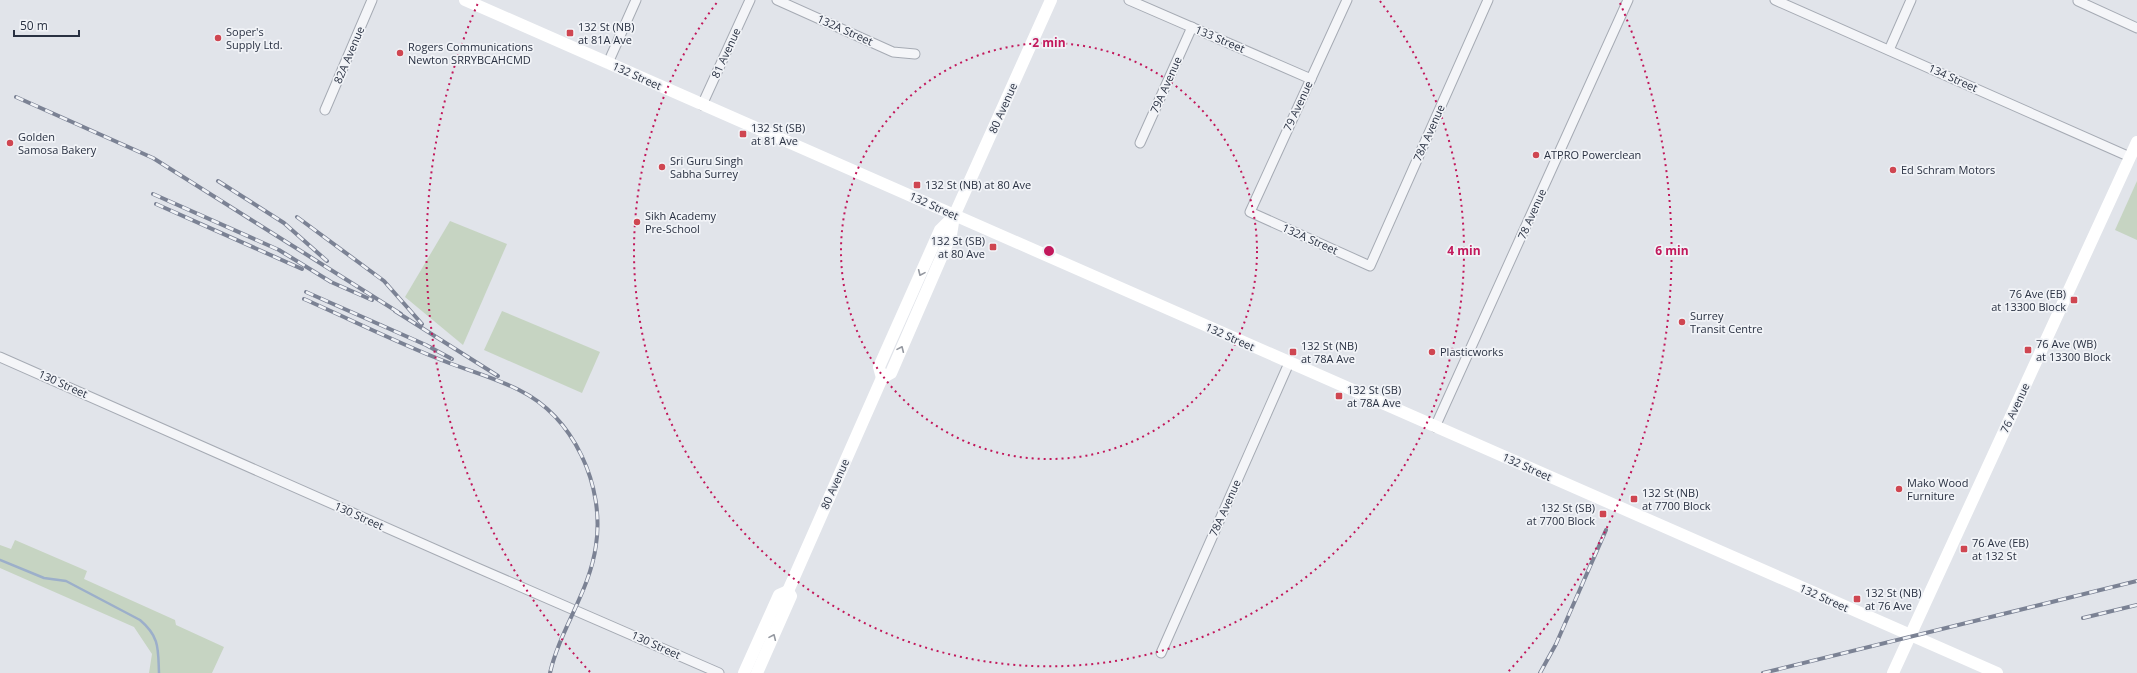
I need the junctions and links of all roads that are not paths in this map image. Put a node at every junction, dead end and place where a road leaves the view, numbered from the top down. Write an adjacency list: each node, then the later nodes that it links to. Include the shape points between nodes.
1 (372, 0): 21 (street, 82A Avenue)
2 (465, 0): 18 (main road, 132 Street)
3 (636, 0): 18 (street)
4 (750, 0): 20 (street, 81 Avenue)
5 (777, 0): 17 (street, 132A Street, via 893,52)
6 (1051, 0): 26 (main road, 80 Avenue)
7 (1129, 0): 14 (street, 133 Street)
8 (1346, 0): 19 (street, 79 Avenue)
9 (1488, 0): 27 (street, 78A Avenue)
10 (1628, 0): 30 (street, 78 Avenue)
11 (1775, 0): 16 (street, 134 Street)
12 (1911, 0): 16 (street)
13 (2078, 1): 15 (street)
14 (1192, 27): 19 (street, 133 Street); 23 (street, 79A Avenue)
15 (2137, 28)
16 (1889, 50): 24 (street, 134 Street)
17 (915, 54)
18 (608, 63): 20 (main road, 132 Street)
19 (1311, 79): 25 (street, 79 Avenue)
20 (702, 105): 26 (main road, 132 Street, via 842,164)
21 (325, 110)
22 (2137, 142): 24 (main road, 76 Avenue)
23 (1140, 143)
24 (2130, 157): 32 (main road, 76 Avenue)
25 (1250, 212): 27 (street, 132A Street)
26 (954, 216): 29 (main road, 132 Street); 31 (main road, 80 Avenue, via 940,230 879,367 882,378)
27 (1370, 266)
28 (0, 357): 34 (street, 130 Street)
29 (1289, 363): 30 (main road, 132 Street); 33 (street, 78A Avenue)
30 (1435, 427): 32 (main road, 132 Street)
31 (788, 591): 35 (main road, 80 Avenue, via 779,595); 36 (main road, 80 Avenue, one-way to 31, via 791,596)
32 (1910, 636): 37 (main road, 76 Avenue); 38 (main road, 132 Street)
33 (1161, 653)
34 (719, 673)
35 (744, 673)
36 (757, 673)
37 (1893, 673)
38 (1997, 673)

